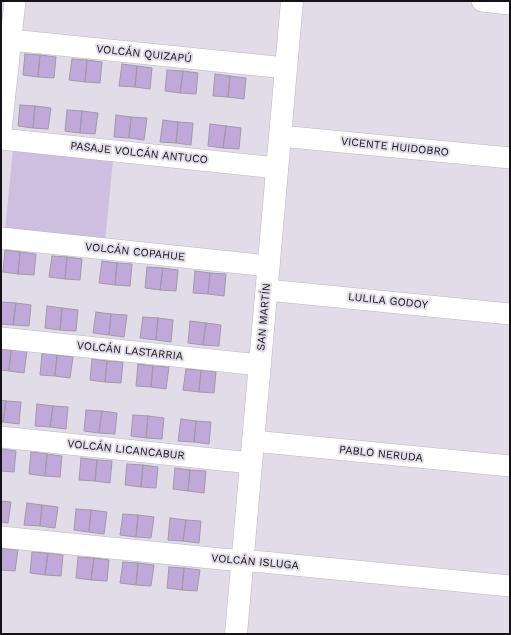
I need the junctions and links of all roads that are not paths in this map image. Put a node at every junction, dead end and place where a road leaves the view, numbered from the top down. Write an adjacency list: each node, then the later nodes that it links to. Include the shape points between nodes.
1 (15, 1): 5 (street)
2 (292, 1): 6 (street, SAN MARTÍN)
3 (482, 1): 4 (street)
4 (510, 4)
5 (6, 39): 6 (street, VOLCÁN QUIZAPÚ); 7 (street)
6 (286, 68): 8 (street, SAN MARTÍN)
7 (1, 131)
8 (280, 136): 10 (street, VICENTE HUIDOBRO); 11 (street, SAN MARTÍN)
9 (1, 139): 11 (street, PASAJE VOLCÁN ANTUCO)
10 (510, 158)
11 (278, 168): 13 (street, SAN MARTÍN)
12 (1, 238): 13 (street, VOLCÁN COPAHUE)
13 (269, 266): 14 (street, SAN MARTÍN)
14 (267, 290): 15 (street, LULILA GODOY); 17 (street, SAN MARTÍN)
15 (510, 314)
16 (1, 338): 17 (street, VOLCÁN LASTARRIA)
17 (260, 365): 19 (street, SAN MARTÍN)
18 (1, 437): 19 (street, VOLCÁN LICANCABUR)
19 (252, 452): 20 (street, PABLO NERUDA); 22 (street, SAN MARTÍN)
20 (510, 466)
21 (1, 537): 22 (street, VOLCÁN ISLUGA)
22 (242, 561): 23 (street, VOLCÁN ISLUGA); 24 (street, SAN MARTÍN)
23 (510, 586)
24 (236, 634)

